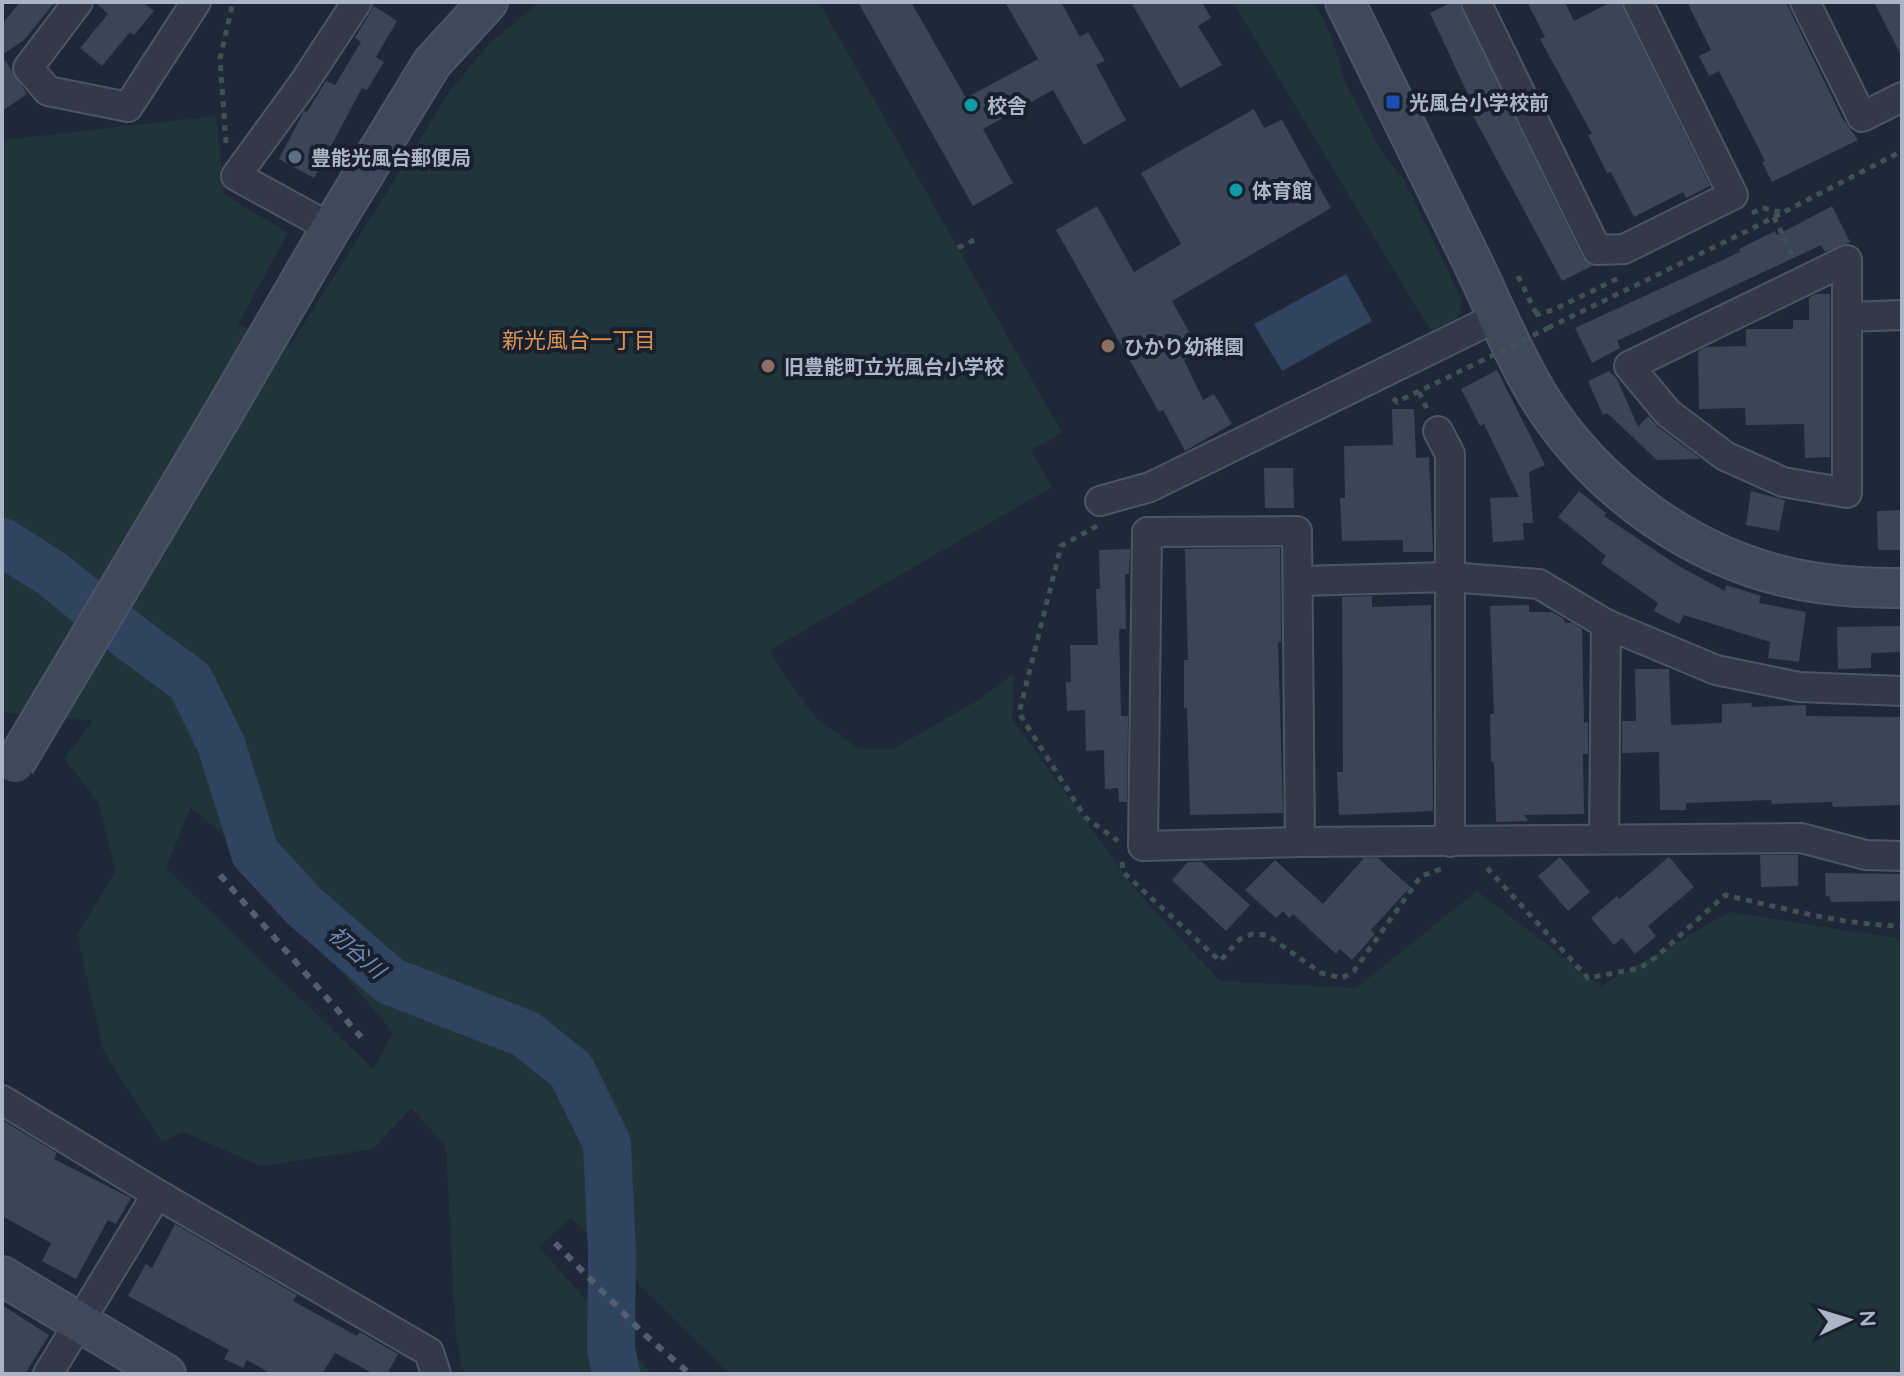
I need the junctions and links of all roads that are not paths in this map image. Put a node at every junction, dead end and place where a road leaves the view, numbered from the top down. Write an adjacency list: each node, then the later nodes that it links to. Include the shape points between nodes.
1 (78, 2): 2 (street, via 28,68 48,91 128,107)
2 (196, 2)
3 (357, 2): 10 (street, via 236,176)
4 (488, 2): 10 (street, via 432,63)
5 (1345, 2): 12 (street)
6 (1476, 2): 7 (street, via 1597,250 1624,249 1733,195)
7 (1638, 2)
8 (1805, 2): 9 (street, via 1862,117)
9 (1902, 97)
10 (331, 228): 21 (street, bridge)
11 (1902, 315): 13 (street)
12 (1499, 316): 15 (street); 18 (street, via 1536,392 1578,451 1629,499 1678,533 1753,566 1810,582)
13 (1847, 317): 13 (street, via 1847,493 1783,482 1725,456 1668,413 1629,366 1847,260)
14 (1438, 431): 16 (street, via 1450,454)
15 (1100, 513)
16 (1450, 577): 17 (street); 19 (street, via 1539,584); 24 (street)
17 (1298, 581): 23 (street); 23 (street, via 1297,531 1147,532 1143,846)
18 (1902, 588)
19 (1606, 624): 20 (street, via 1716,670 1799,687); 22 (street)
20 (1902, 691)
21 (8, 773)
22 (1604, 839): 24 (street); 25 (street, via 1801,838 1866,855)
23 (1300, 842): 24 (street)
24 (1451, 853)
25 (1902, 856)
26 (2, 1100): 27 (street)
27 (157, 1194): 29 (street); 32 (street, via 429,1352)
28 (2, 1276): 29 (street)
29 (78, 1322): 30 (street); 31 (street)
30 (48, 1374)
31 (166, 1374)
32 (436, 1374)

